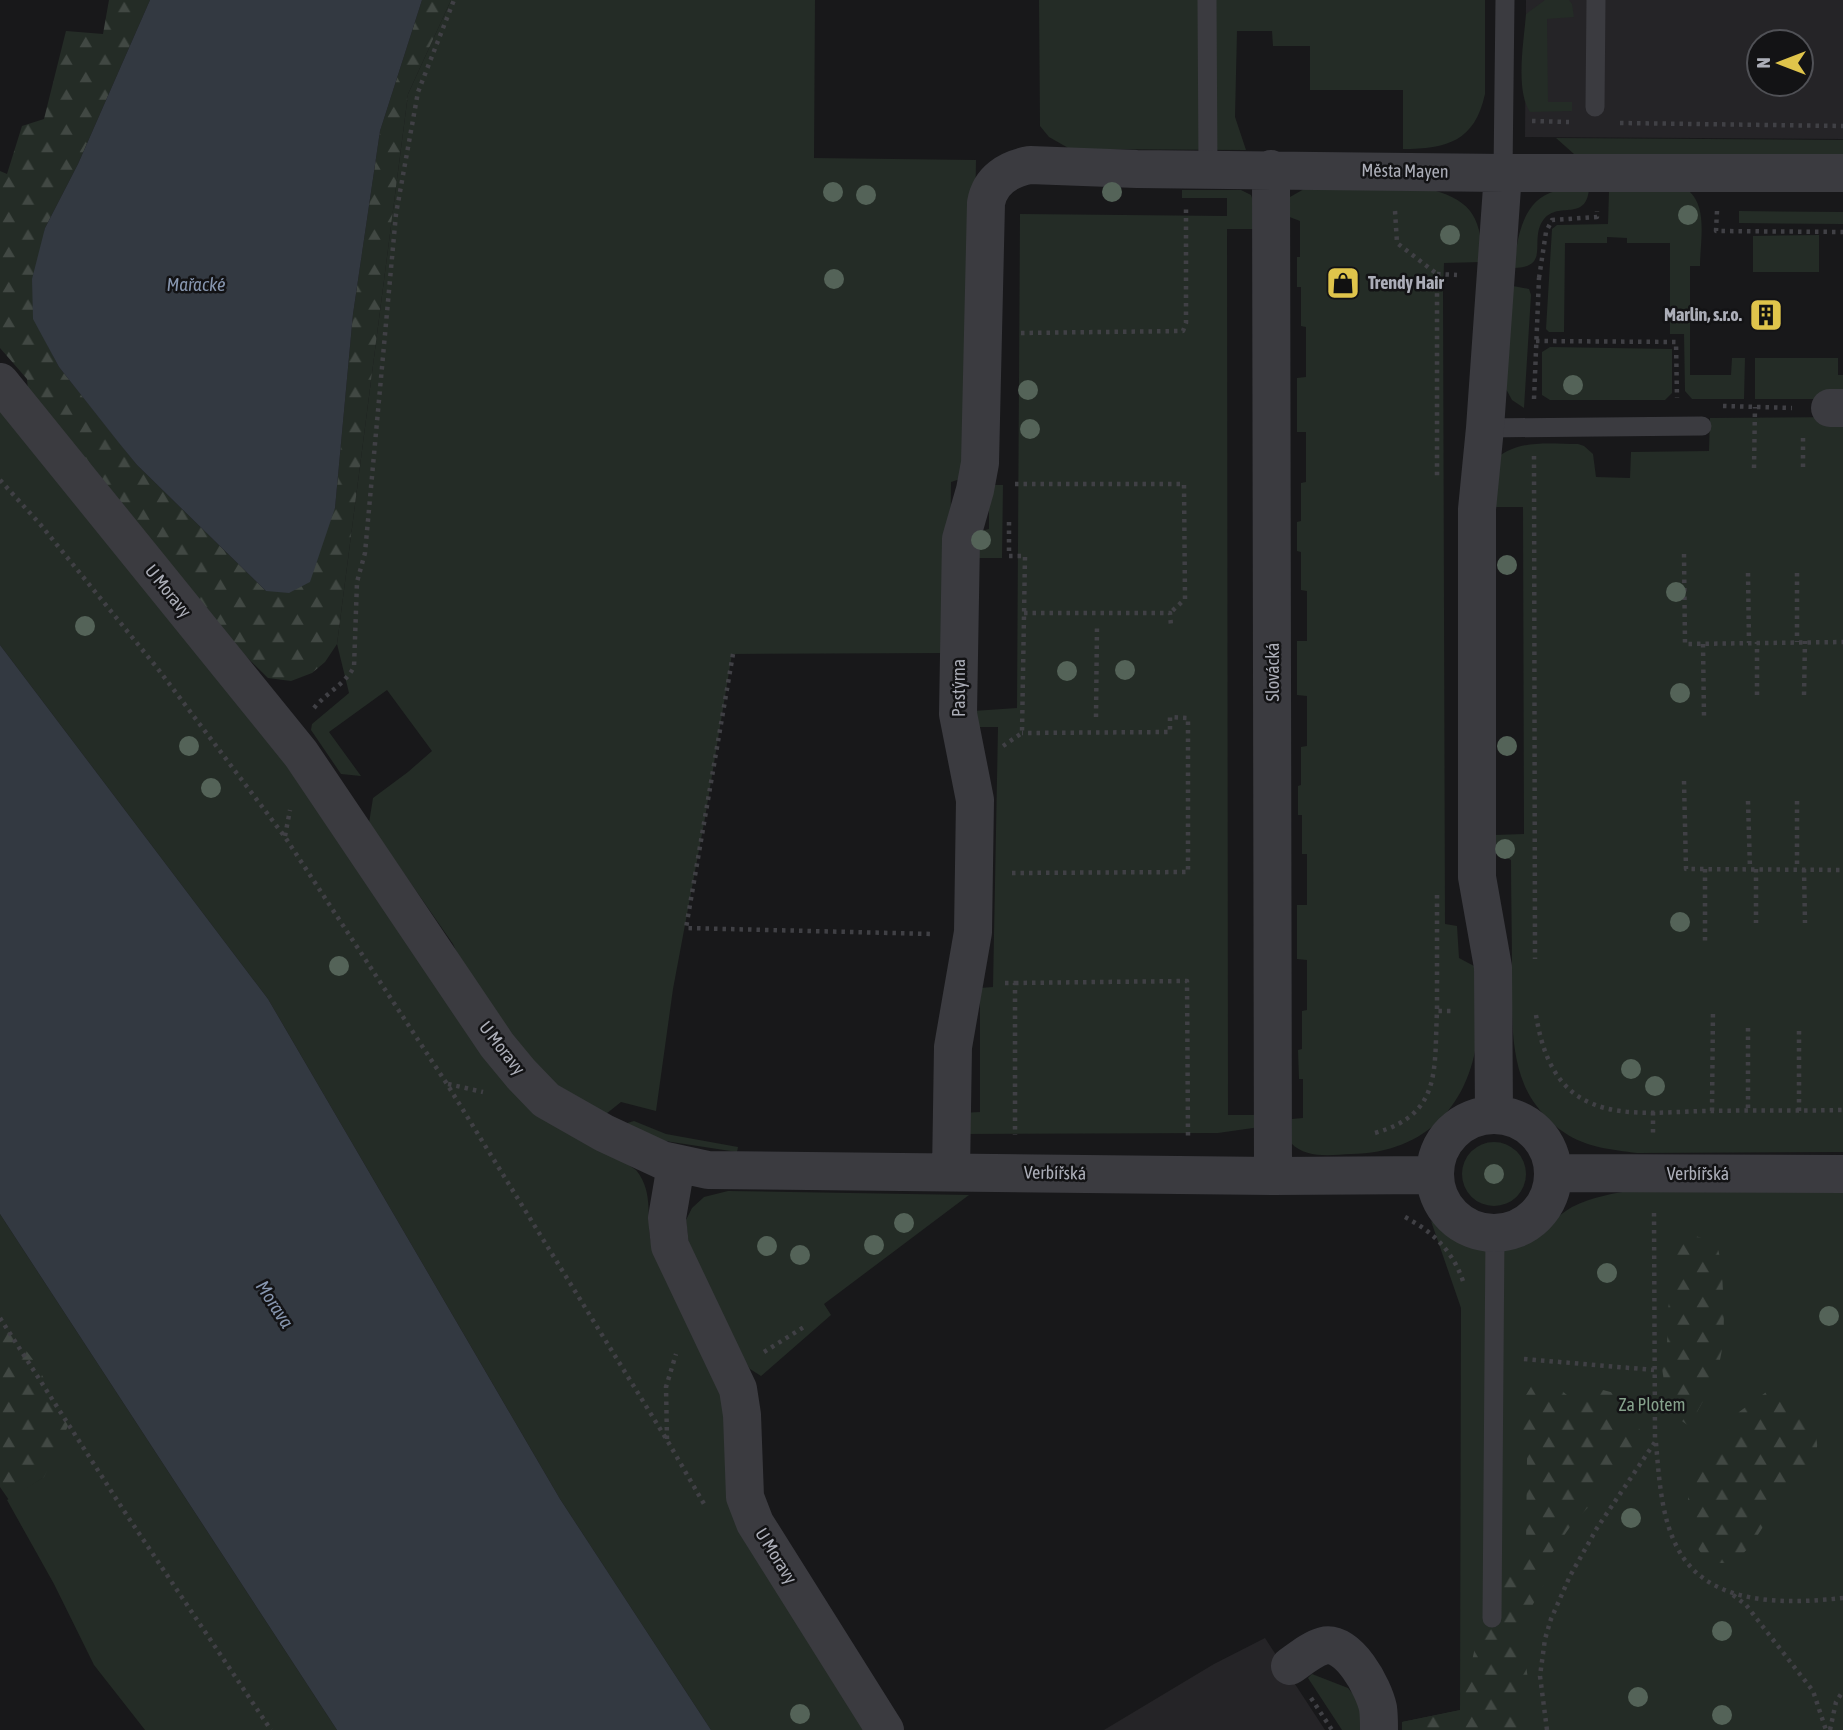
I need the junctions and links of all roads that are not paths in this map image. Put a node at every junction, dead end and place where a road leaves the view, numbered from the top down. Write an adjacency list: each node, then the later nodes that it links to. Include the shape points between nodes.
1 (1207, 0): 5 (lane)
2 (1505, 0): 7 (lane)
3 (1596, 0): 4 (lane)
4 (1595, 107)
5 (1208, 169): 6 (street, Města Mayen); 9 (street, Města Mayen, via 1030,165 1017,167 996,181)
6 (1271, 169): 7 (street, Města Mayen); 19 (street, Slovácká)
7 (1503, 173): 8 (street, Města Mayen); 12 (street)
8 (1843, 173)
9 (986, 203): 15 (street, Pastýrna, via 980,463 961,539 958,700 975,800 972,939 953,1047)
10 (0, 382): 14 (street, U Moravy, via 301,754 521,1074 564,1112)
11 (1702, 426): 12 (lane)
12 (1485, 428): 13 (street, via 1477,509 1477,877 1493,967)
13 (1494, 1114): 16 (street, via 1517,1119 1536,1131 1549,1151); 18 (street, via 1457,1127 1441,1149)
14 (676, 1165): 15 (street, Verbířská, via 708,1170); 23 (street, U Moravy, via 667,1217 670,1246 741,1401 748,1509)
15 (951, 1172): 19 (street, Verbířská)
16 (1554, 1173): 17 (street, Verbířská); 20 (street, via 1549,1196 1536,1215 1518,1228)
17 (1843, 1174)
18 (1434, 1175): 19 (street, Verbířská); 20 (street, via 1440,1197 1453,1217 1473,1229)
19 (1273, 1176)
20 (1495, 1233): 21 (lane)
21 (1492, 1618)
22 (1290, 1666): 24 (street, via 1322,1646 1346,1653 1370,1685)
23 (885, 1730)
24 (1379, 1730)

